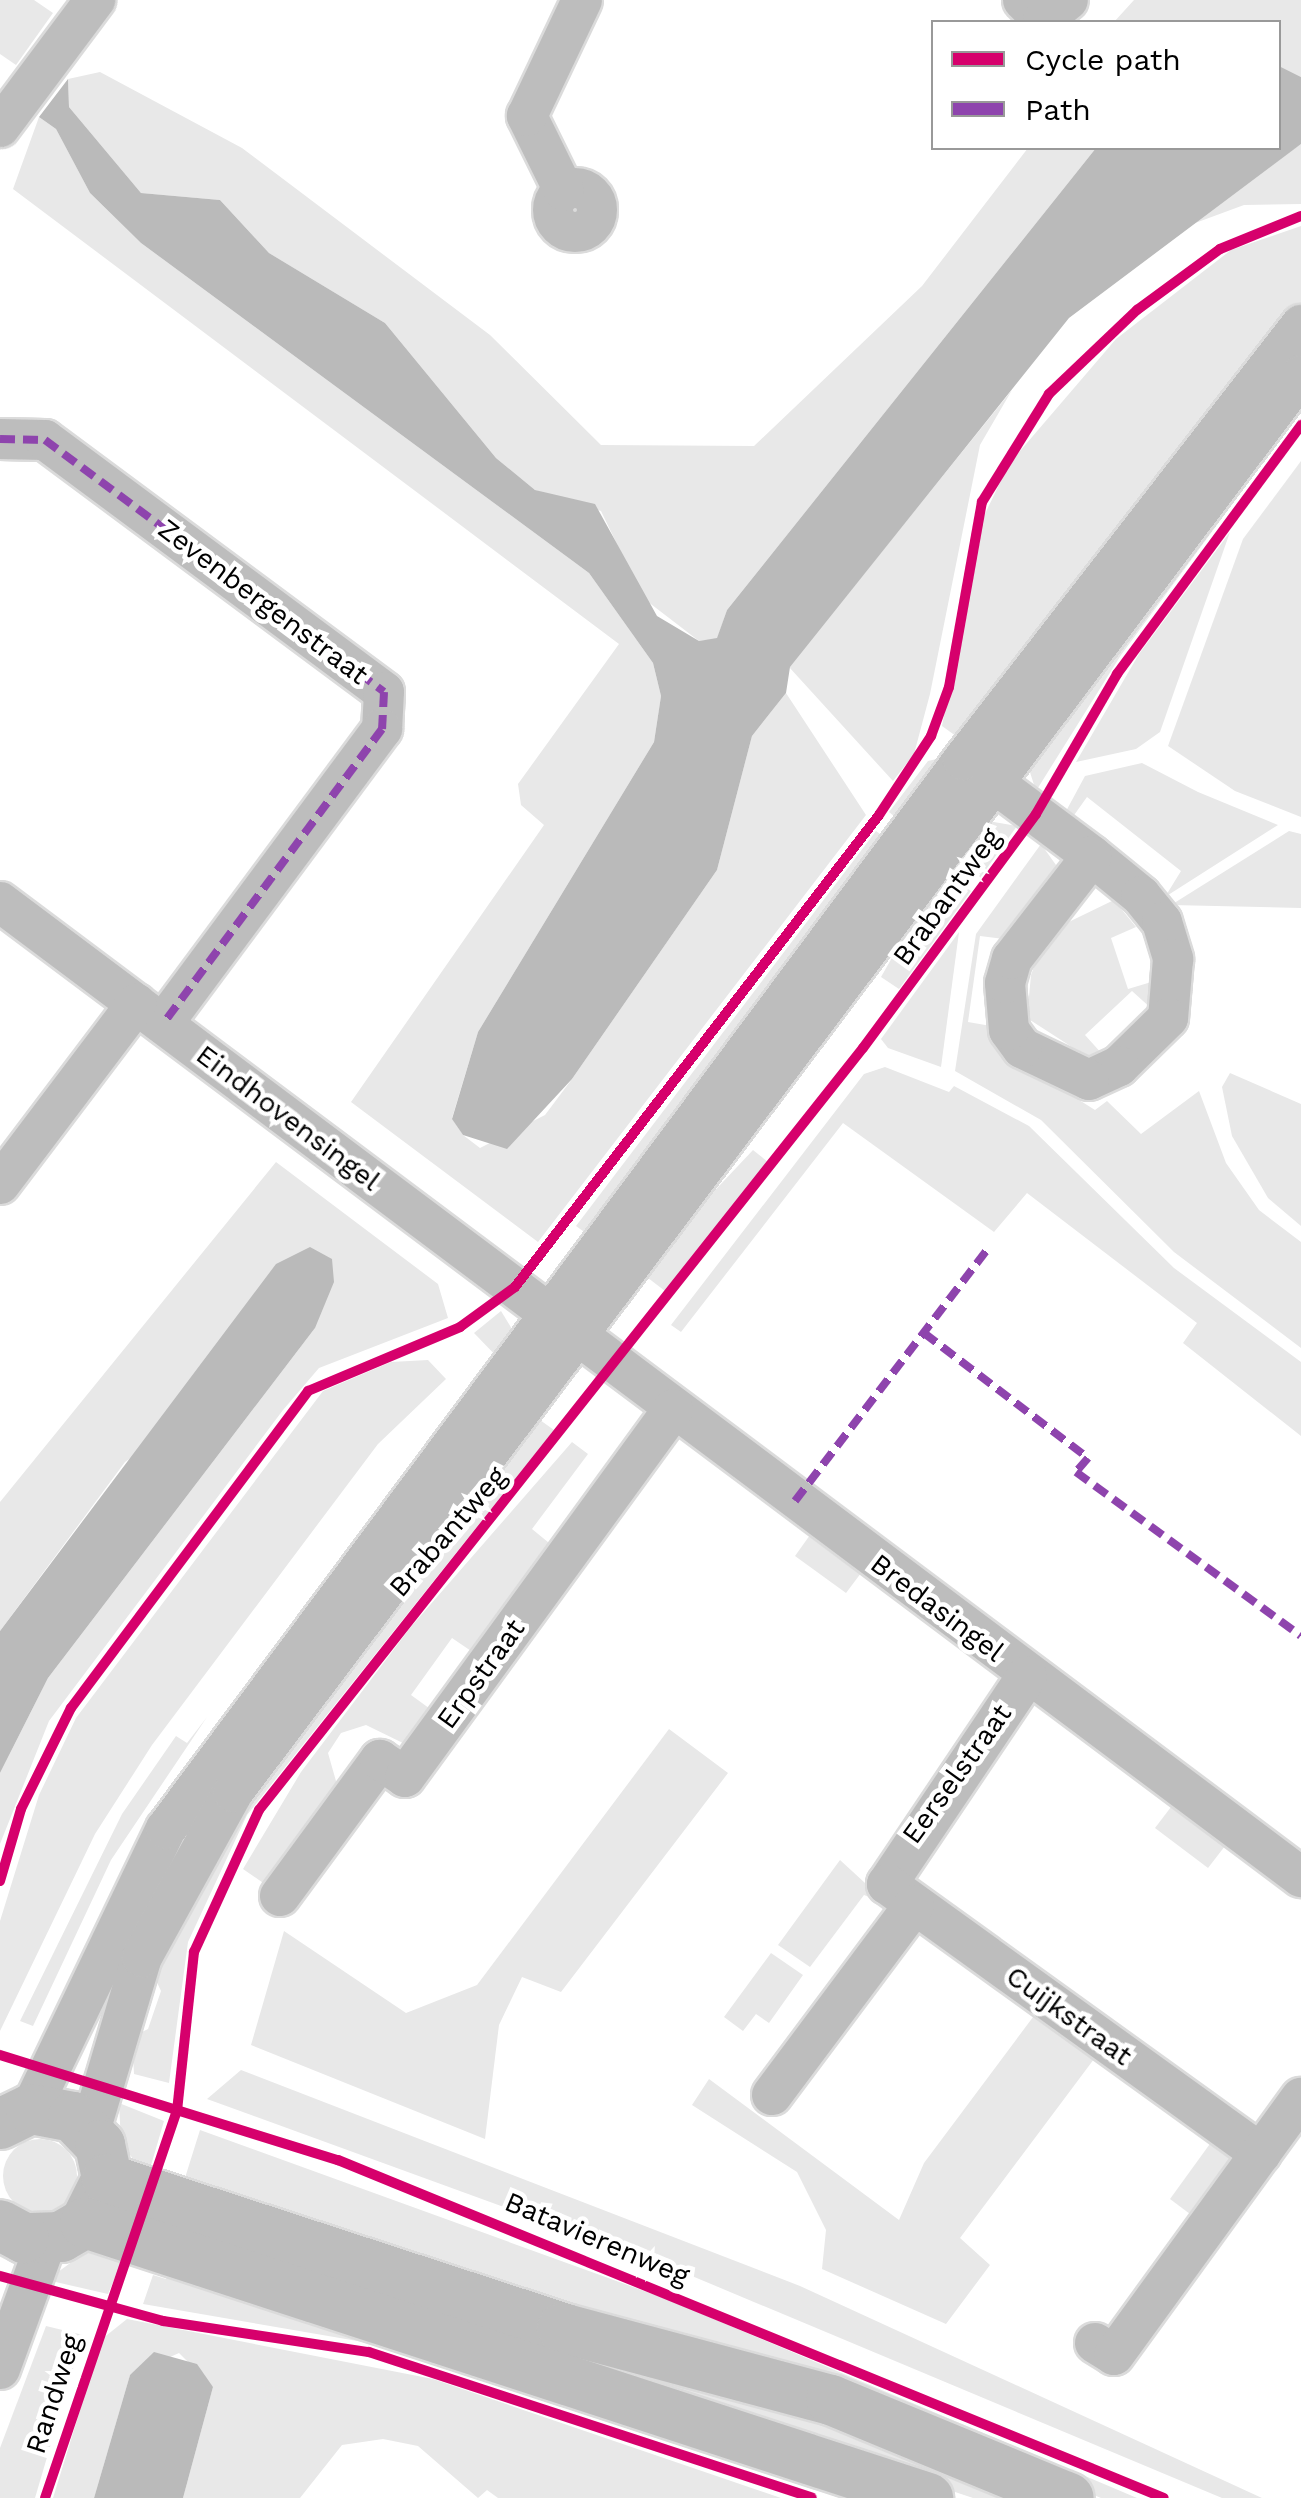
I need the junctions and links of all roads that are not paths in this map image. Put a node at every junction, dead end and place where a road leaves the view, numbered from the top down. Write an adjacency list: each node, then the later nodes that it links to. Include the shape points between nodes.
1 (96, 0): 5 (street)
2 (582, 0): 6 (street, via 527,116)
3 (1023, 0): 4 (street, via 1043,20)
4 (1068, 0)
5 (0, 127)
6 (564, 191)
7 (1301, 324): 10 (street, Brabantweg)
8 (1301, 375): 10 (street, Brabantweg)
9 (0, 439): 13 (street, Zevenbergenstraat, via 45,440 384,692 382,728)
10 (978, 771): 11 (street, Brabantweg); 15 (street, Brabantweg)
11 (1092, 856): 11 (street, Brabantweg, via 1162,922 1175,990 1168,1018 1119,1066 1089,1080 1022,1048 1009,1030 1004,983 1012,959)
12 (0, 902): 13 (street, Eindhovensingel)
13 (149, 1014): 14 (street); 15 (street, Eindhovensingel)
14 (0, 1184)
15 (563, 1323): 16 (street, Bredasingel); 24 (street, Brabantweg, via 166,1829); 25 (street, Brabantweg, via 179,1878 142,1957)
16 (673, 1409): 17 (street, Bredasingel); 20 (street, Erpstraat, via 405,1777 380,1760)
17 (1027, 1676): 18 (street, Eerselstraat); 19 (street, Bredasingel)
18 (887, 1872): 21 (street, Cuijkstraat, via 887,1884)
19 (1301, 1877)
20 (280, 1896)
21 (914, 1905): 22 (street); 26 (street, Cuijkstraat)
22 (772, 2094)
23 (1301, 2098): 26 (street)
24 (16, 2116): 25 (main road, via 63,2113)
25 (90, 2130): 27 (main road)
26 (1261, 2154): 29 (street, via 1114,2355)
27 (80, 2214): 28 (main road); 30 (street); 31 (main road); 32 (main road, via 562,2328 831,2400)
28 (0, 2225)
29 (1095, 2343)
30 (0, 2369)
31 (928, 2498)
32 (1069, 2498)

